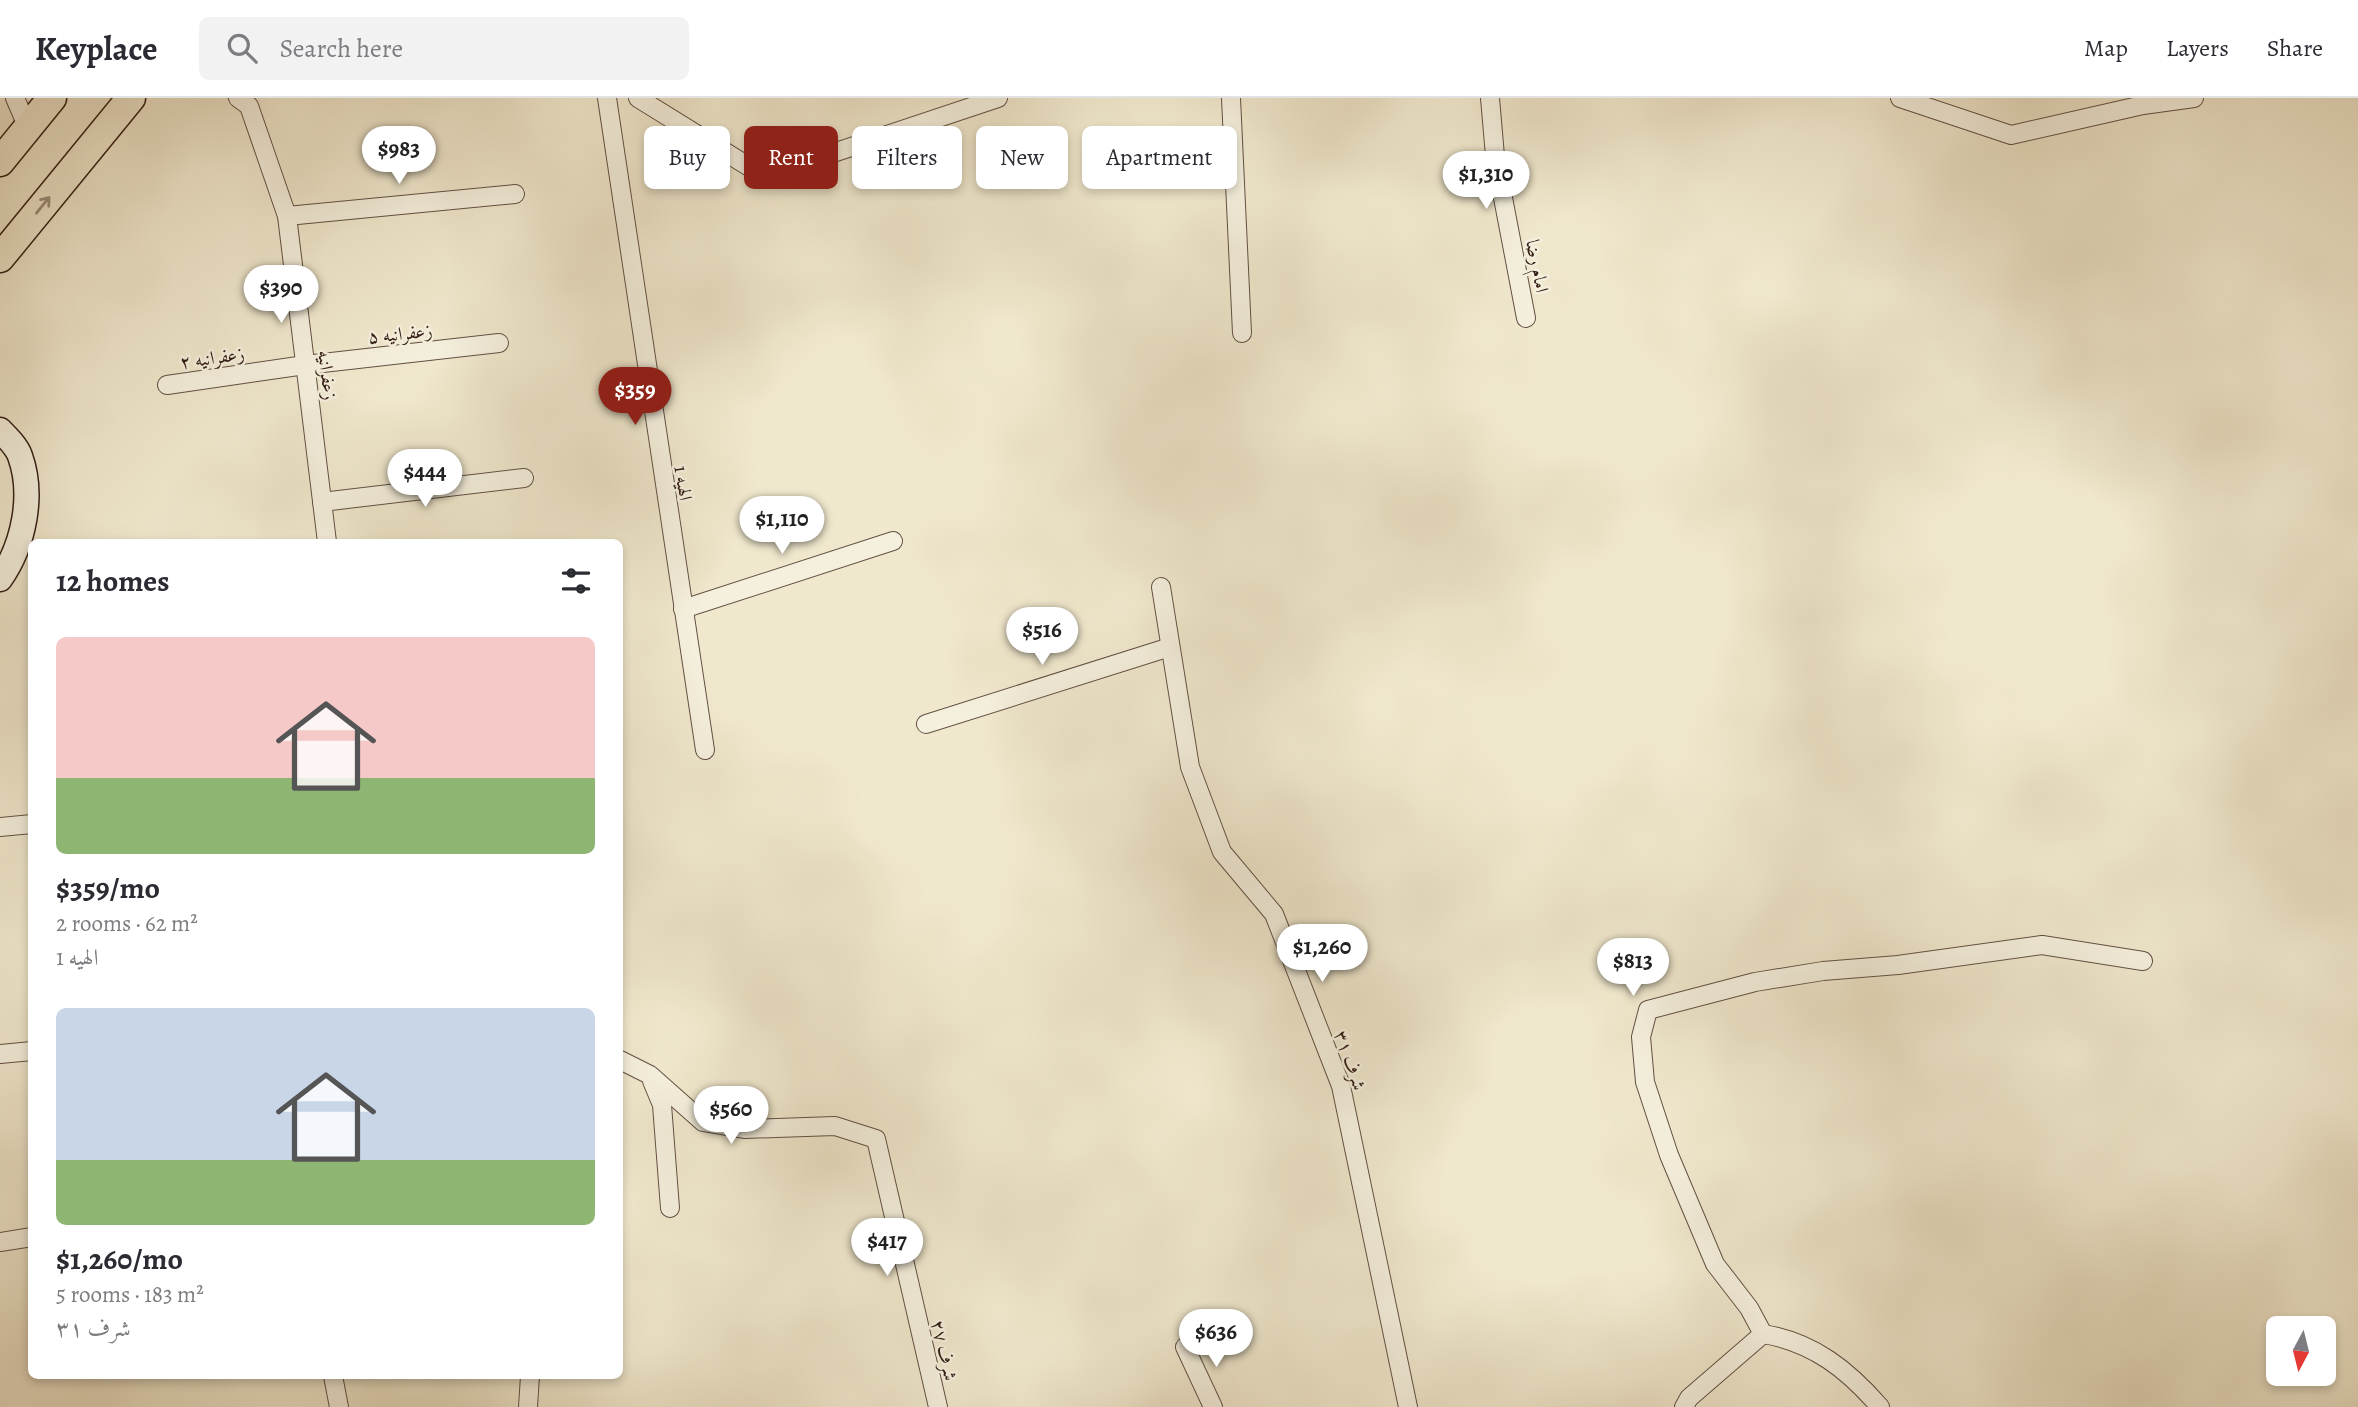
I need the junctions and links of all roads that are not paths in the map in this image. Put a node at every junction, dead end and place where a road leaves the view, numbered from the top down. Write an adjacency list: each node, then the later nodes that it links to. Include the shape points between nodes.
1 (15, 98): 12 (street)
2 (52, 98): 12 (highway)
3 (131, 98): 16 (highway, one-way to 3)
4 (238, 98): 15 (street, زعفرانیه, via 249,106)
5 (607, 98): 29 (street, الهیه 1)
6 (638, 98): 7 (street, via 764,176)
7 (998, 98)
8 (1231, 98): 18 (street)
9 (1490, 98): 17 (street, امام رضا, via 1495,156)
10 (1900, 98): 11 (street, via 2011,135 2143,104)
11 (2194, 98)
12 (28, 128): 13 (highway)
13 (0, 162)
14 (514, 194): 15 (street)
15 (287, 216): 20 (street, زعفرانیه)
16 (0, 258)
17 (1526, 318)
18 (1242, 333)
19 (499, 343): 20 (street, زعفرانیه ۵)
20 (305, 365): 21 (street, زعفرانیه ۲); 24 (street, زعفرانیه)
21 (167, 385)
22 (0, 430): 27 (main road, via 20,453 29,491 21,534)
23 (524, 478): 24 (street)
24 (322, 502): 25 (street, زعفرانیه)
25 (327, 539)
26 (893, 541): 29 (street)
27 (0, 579)
28 (1161, 587): 30 (street, شرف ۳۱)
29 (683, 609): 32 (street, الهیه 1)
30 (1171, 647): 31 (street); 51 (street, شرف ۳۱, via 1190,767 1222,852 1275,914 1341,1086)
31 (926, 724)
32 (705, 750)
33 (28, 824): 34 (street)
34 (0, 827)
35 (2143, 961): 43 (street, via 2042,945 1810,973 1648,1010 1641,1037 1645,1082 1669,1155 1714,1264)
36 (28, 1051): 37 (street)
37 (0, 1054)
38 (623, 1062): 39 (street)
39 (650, 1075): 40 (street, via 662,1105); 49 (street, شرف ۲۷, via 703,1122 744,1129 835,1126 876,1139)
40 (670, 1208)
41 (28, 1238): 42 (street)
42 (0, 1242)
43 (1763, 1334): 52 (street); 53 (street, via 1793,1339 1842,1367)
44 (1185, 1347): 50 (street)
45 (334, 1379): 47 (street)
46 (530, 1379): 48 (street)
47 (339, 1407)
48 (528, 1407)
49 (938, 1407)
50 (1213, 1407)
51 (1408, 1407)
52 (1684, 1407)
53 (1880, 1407)

